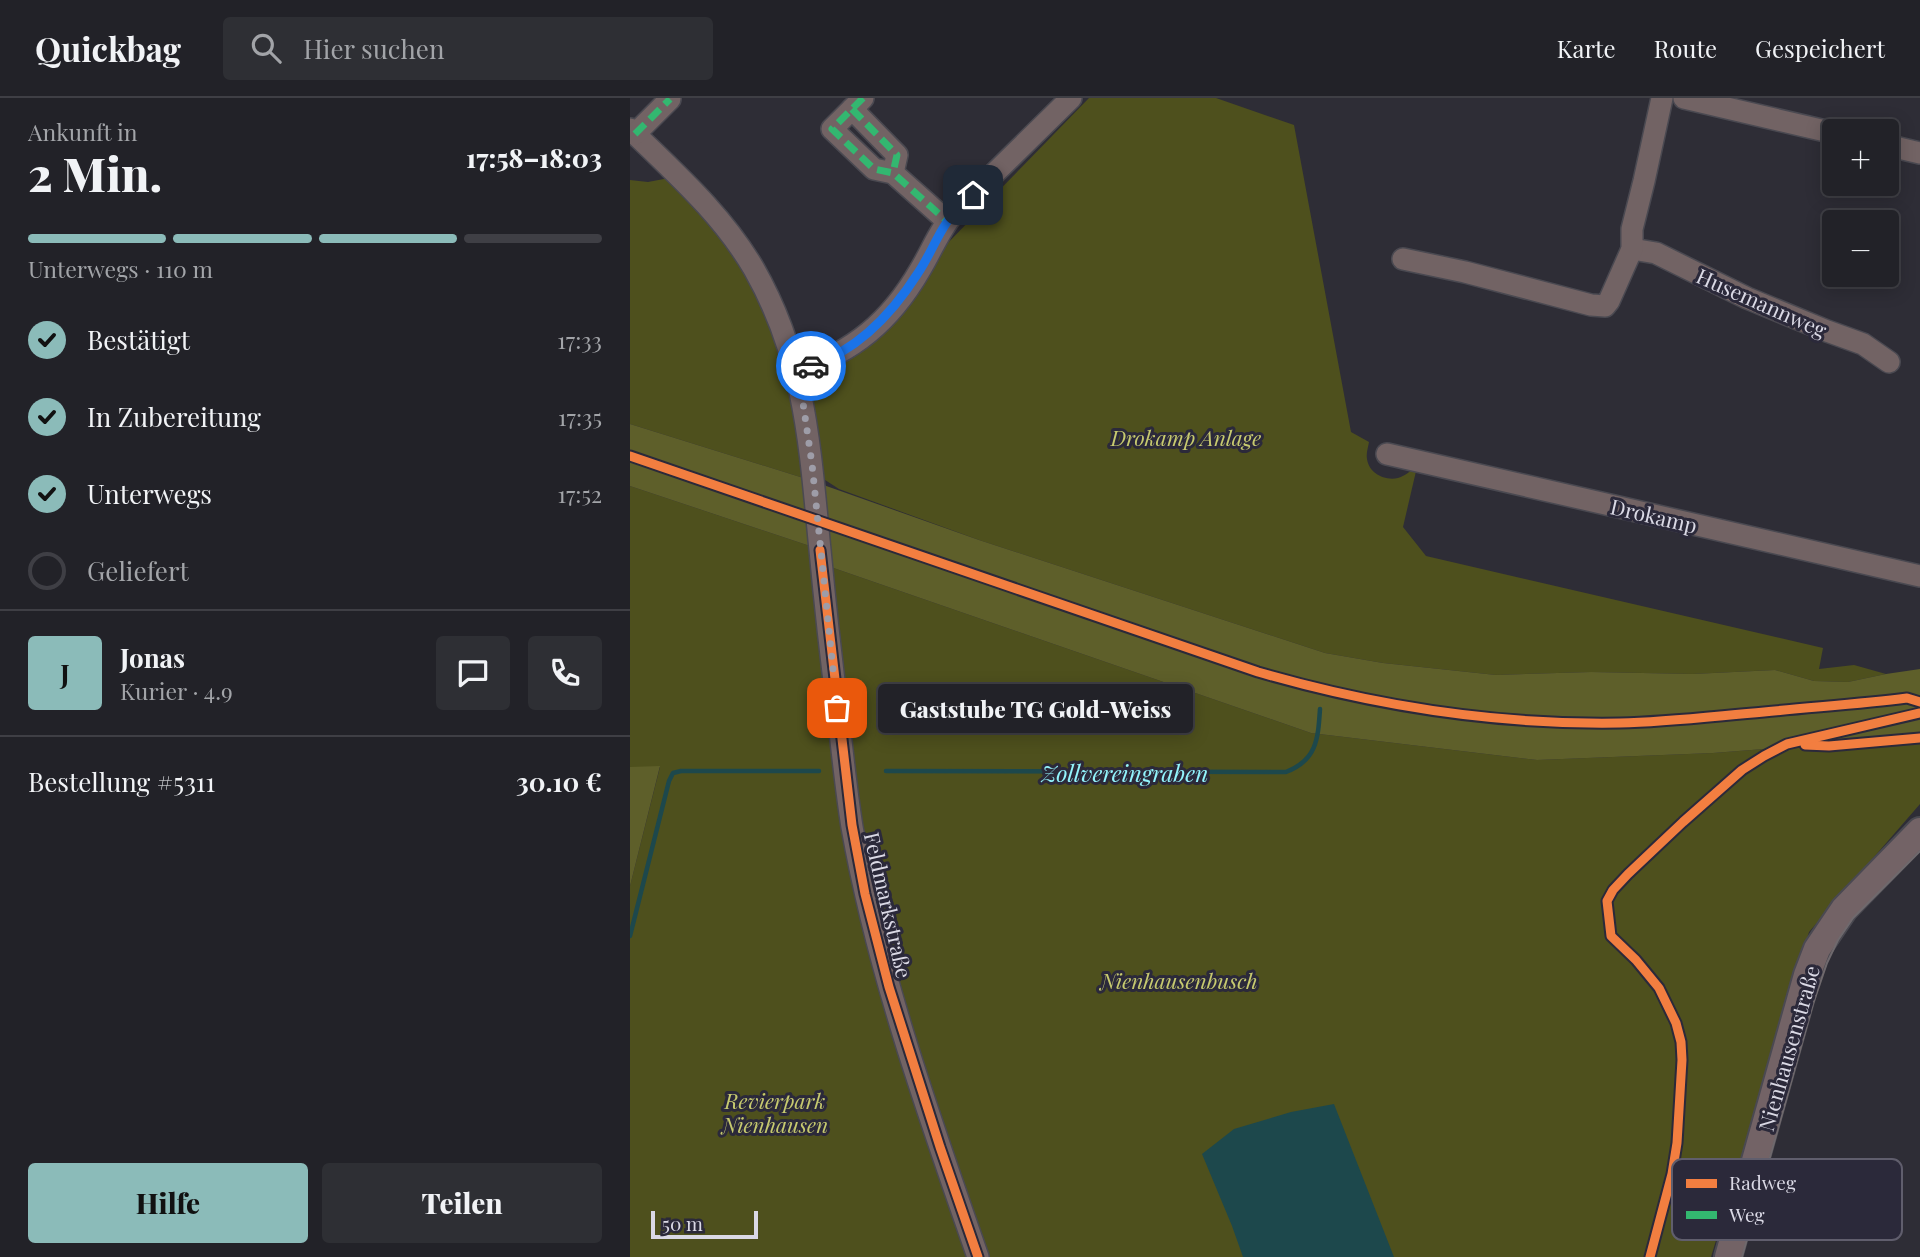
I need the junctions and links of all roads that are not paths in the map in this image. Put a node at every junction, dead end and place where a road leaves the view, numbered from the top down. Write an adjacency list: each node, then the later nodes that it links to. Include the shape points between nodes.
1 (1071, 98): 11 (street)
2 (1662, 98): 12 (street, via 1632,229)
3 (1684, 98): 6 (street)
4 (670, 99): 7 (street)
5 (858, 103): 10 (street, via 897,155); 10 (street, via 832,129 874,169)
6 (1822, 130)
7 (633, 132): 15 (street, Feldmarkstraße, via 734,238 782,327)
8 (1899, 148): 9 (street)
9 (1920, 153)
10 (893, 173): 11 (street)
11 (947, 221): 15 (street, via 920,271 876,327 825,361)
12 (1632, 249): 13 (street, via 1605,306); 14 (street, Husemannweg, via 1656,253 1747,298 1863,344)
13 (1404, 259)
14 (1889, 362)
15 (797, 371): 21 (street, Feldmarkstraße, via 812,464 852,825 865,894 893,999)
16 (1387, 454): 17 (street, Drokamp)
17 (1920, 576)
18 (1920, 831): 19 (main road, Nienhausenstraße, via 1844,909 1817,949)
19 (1755, 1159)
20 (1733, 1240): 22 (main road, Nienhausenstraße)
21 (978, 1257)
22 (1728, 1257)

